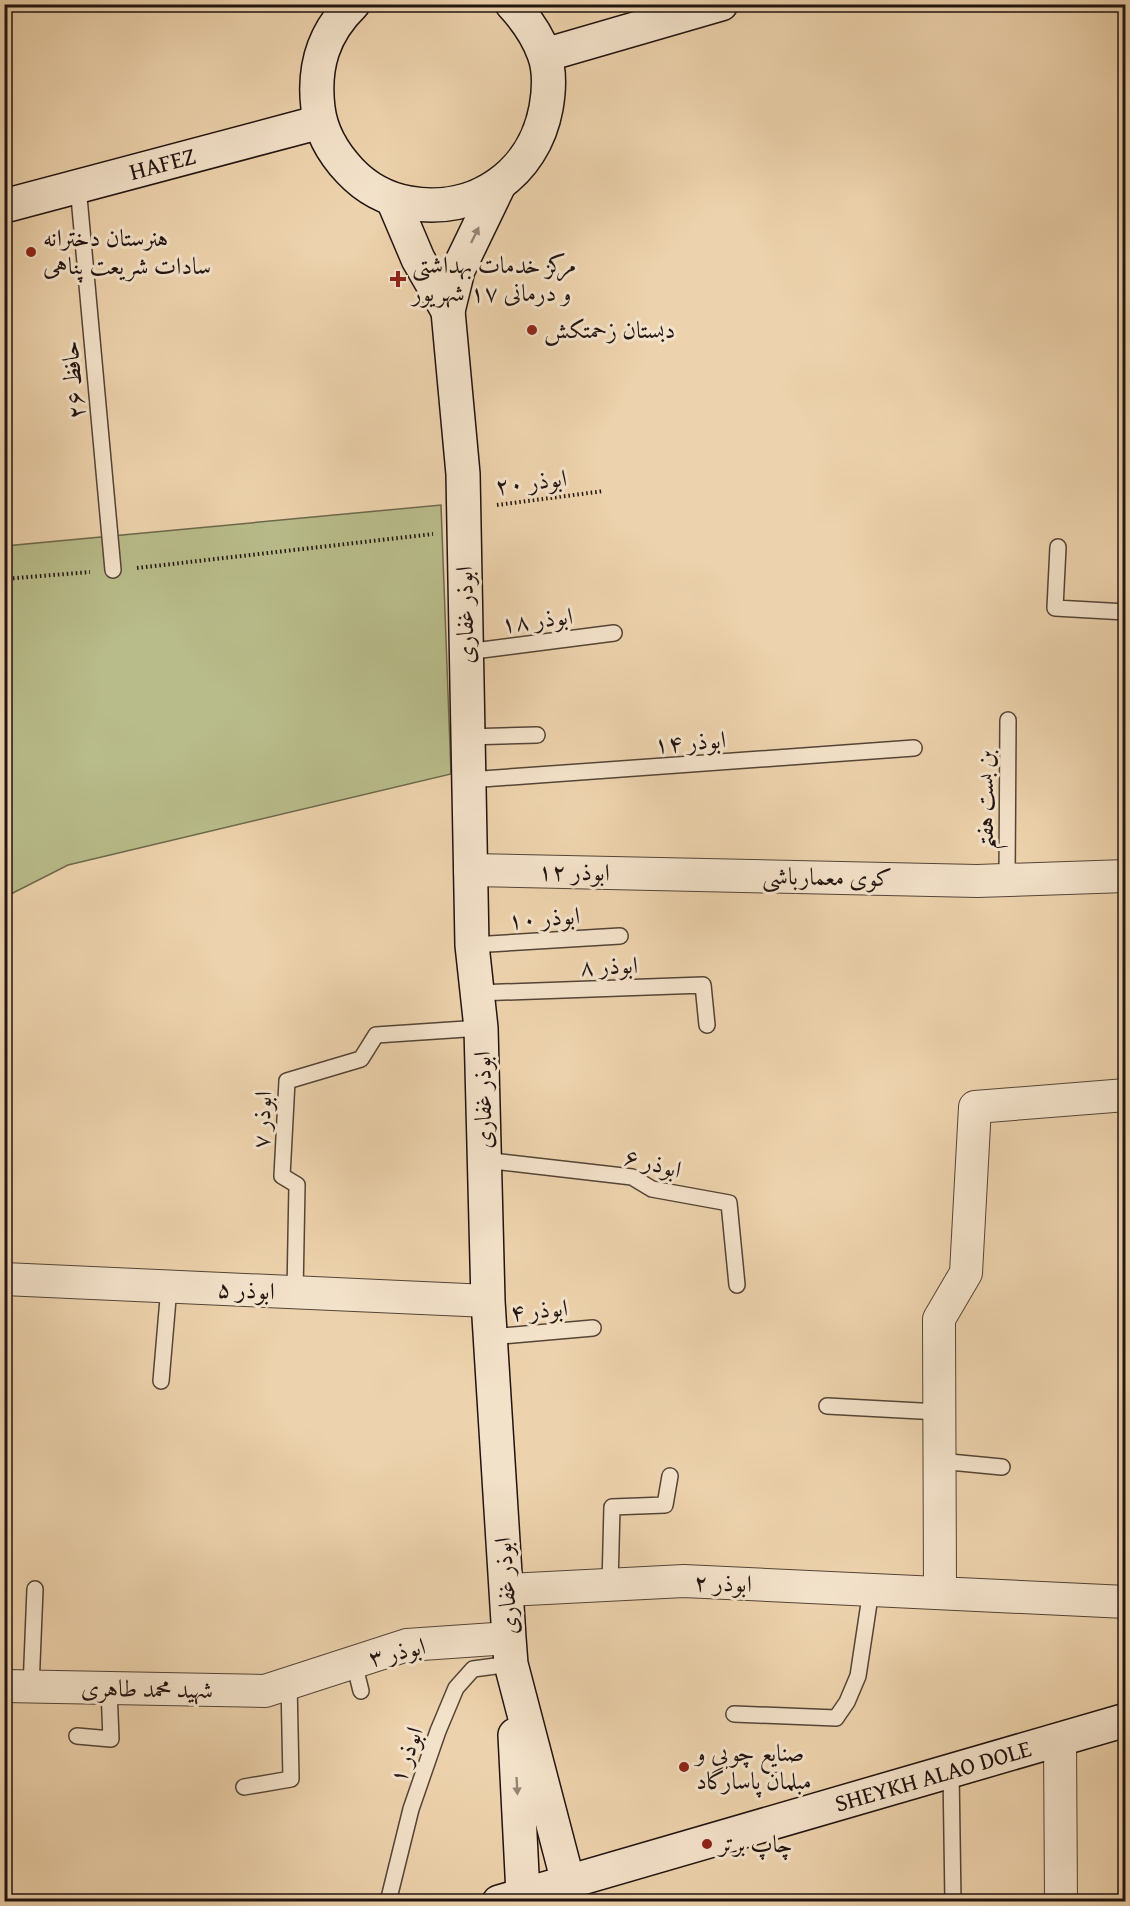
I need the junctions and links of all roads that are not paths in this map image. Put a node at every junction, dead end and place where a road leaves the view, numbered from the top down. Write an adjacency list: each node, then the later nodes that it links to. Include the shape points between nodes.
1 (353, 4): 5 (main road, via 339,18 322,50 315,86)
2 (512, 4): 4 (main road, via 529,22)
3 (721, 4): 4 (main road)
4 (545, 55): 6 (main road, via 549,91 543,128 525,160)
5 (320, 122): 7 (main road, HAFEZ); 8 (main road, via 336,156 348,169 361,182)
6 (499, 185): 8 (main road, via 465,201 429,206); 10 (main road, one-way to 6, via 458,270)
7 (78, 186): 9 (main road, HAFEZ); 12 (lane, حافظ ۲۶)
8 (393, 200): 10 (main road, via 418,259)
9 (4, 206)
10 (448, 311): 15 (main road, ابوذر غفاری, via 463,474)
11 (1058, 548): 13 (lane, via 1055,608)
12 (113, 570)
13 (1125, 612)
14 (614, 633): 15 (lane, ابوذر ۱۸)
15 (466, 652): 18 (main road, ابوذر غفاری)
16 (1008, 720): 24 (lane, بن بست هفتم)
17 (537, 735): 18 (lane)
18 (467, 737): 20 (main road, ابوذر غفاری)
19 (915, 748): 20 (lane, ابوذر ۱۴)
20 (468, 780): 21 (main road, ابوذر غفاری)
21 (470, 870): 22 (street, ابوذر ۱۲); 26 (main road, ابوذر غفاری)
22 (678, 874): 24 (street, کوی معمارباشی)
23 (1125, 876): 24 (street, کوی معمارباشی)
24 (992, 880)
25 (620, 936): 26 (lane, ابوذر ۱۰)
26 (472, 945): 27 (main road, ابوذر غفاری)
27 (477, 993): 28 (lane, ابوذر ۸, via 703,985); 29 (main road, ابوذر غفاری)
28 (707, 1025)
29 (481, 1028): 31 (main road, ابوذر غفاری); 35 (lane, ابوذر ۷, via 376,1035 361,1059 287,1081 282,1176 297,1185)
30 (1125, 1095): 41 (street, via 975,1107 966,1273 939,1319)
31 (484, 1160): 33 (lane, ابوذر ۶, via 632,1177 652,1189 729,1203); 36 (main road, ابوذر غفاری)
32 (4, 1279): 34 (street, ابوذر ۵)
33 (737, 1285)
34 (169, 1287): 35 (street, ابوذر ۵); 39 (lane)
35 (295, 1293): 36 (street, ابوذر ۵)
36 (488, 1301): 38 (main road, ابوذر غفاری)
37 (592, 1328): 38 (lane, ابوذر ۴)
38 (490, 1337): 47 (main road, ابوذر غفاری)
39 (161, 1382)
40 (827, 1406): 41 (lane)
41 (939, 1412): 42 (street)
42 (939, 1461): 43 (lane); 49 (street)
43 (1002, 1467)
44 (670, 1476): 45 (lane, via 665,1505 612,1507)
45 (610, 1585): 47 (street, ابوذر ۲); 48 (street, ابوذر ۲, via 684,1581)
46 (34, 1589): 53 (lane)
47 (506, 1590): 51 (main road, ابوذر غفاری)
48 (871, 1590): 49 (street, ابوذر ۲); 55 (lane, via 858,1676 836,1718)
49 (940, 1593): 50 (street, ابوذر ۲)
50 (1125, 1602)
51 (510, 1651): 52 (street, ابوذر ۳, via 407,1645 358,1677); 61 (main road, ابوذر غفاری); 62 (main road, one-way to 62); 63 (lane, ابوذر ۱, via 473,1669 456,1688 411,1809)
52 (289, 1683): 54 (street, شهید محمد طاهری, via 265,1691); 60 (lane, via 291,1779)
53 (18, 1687): 54 (street, شهید محمد طاهری)
54 (109, 1689): 57 (lane, via 111,1739)
55 (734, 1714)
56 (1125, 1720): 58 (main road, SHEYKH ALAO DOLE)
57 (77, 1736)
58 (1059, 1740): 59 (main road, SHEYKH ALAO DOLE); 65 (street)
59 (951, 1771): 61 (main road, SHEYKH ALAO DOLE); 64 (lane)
60 (244, 1787)
61 (568, 1882): 62 (main road, SHEYKH ALAO DOLE)
62 (511, 1898)
63 (388, 1902)
64 (953, 1902)
65 (1061, 1902)

